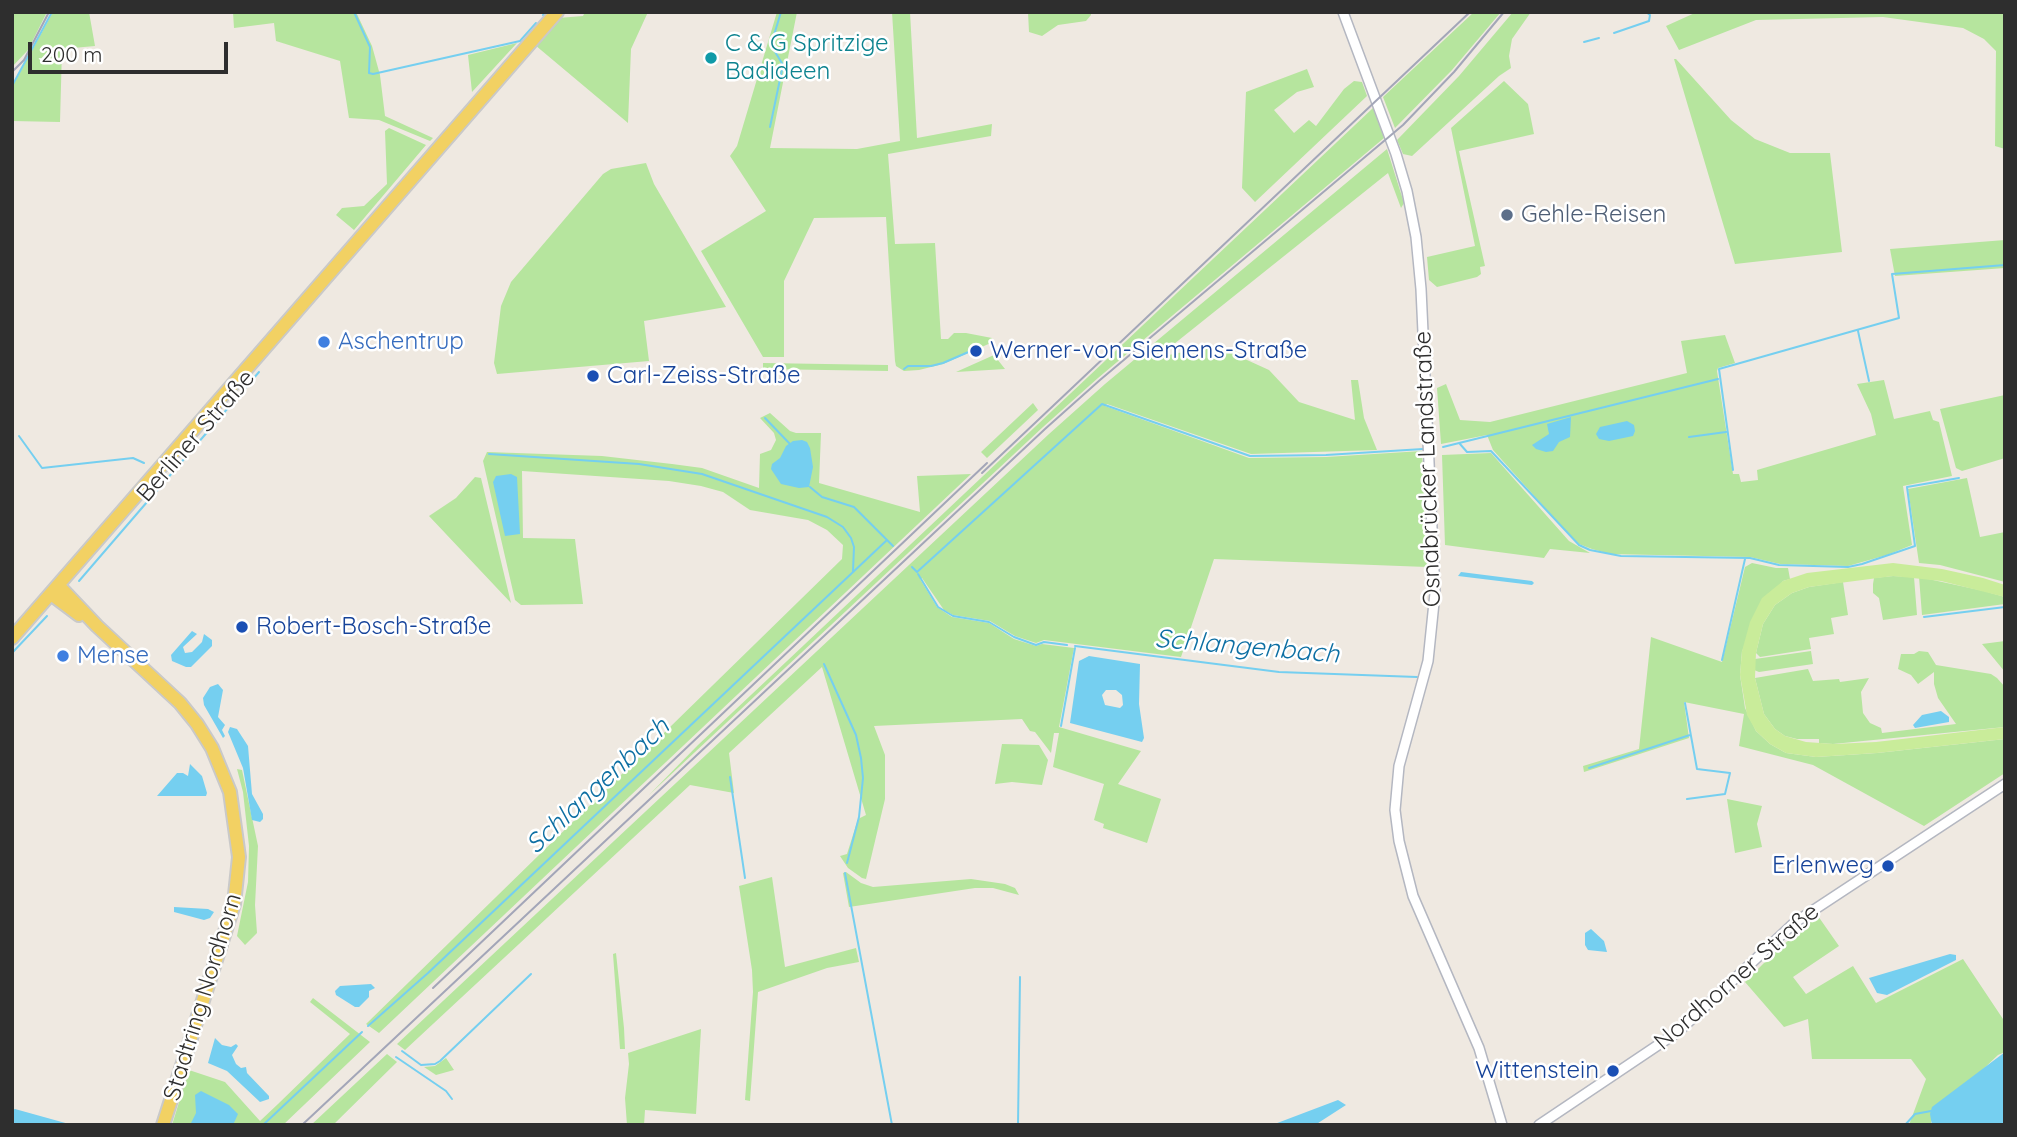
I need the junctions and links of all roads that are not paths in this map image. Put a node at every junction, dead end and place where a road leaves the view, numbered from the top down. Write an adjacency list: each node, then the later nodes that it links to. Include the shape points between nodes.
1 (556, 12): 3 (main road, Berliner Straße)
2 (1343, 12): 8 (street, Osnabrücker Landstraße, via 1407,191 1422,296 1435,602 1428,661 1395,790 1398,834 1413,897 1479,1048)
3 (57, 592): 4 (main road, Berliner Straße); 5 (main road, Berliner Straße); 7 (main road, Stadtring Nordhorn, via 160,682 197,724 230,792 239,869 234,904)
4 (12, 638)
5 (12, 644)
6 (2005, 784): 9 (street, Nordhorner Straße, via 1800,919 1679,1031)
7 (163, 1125)
8 (1502, 1125)
9 (1539, 1125)

